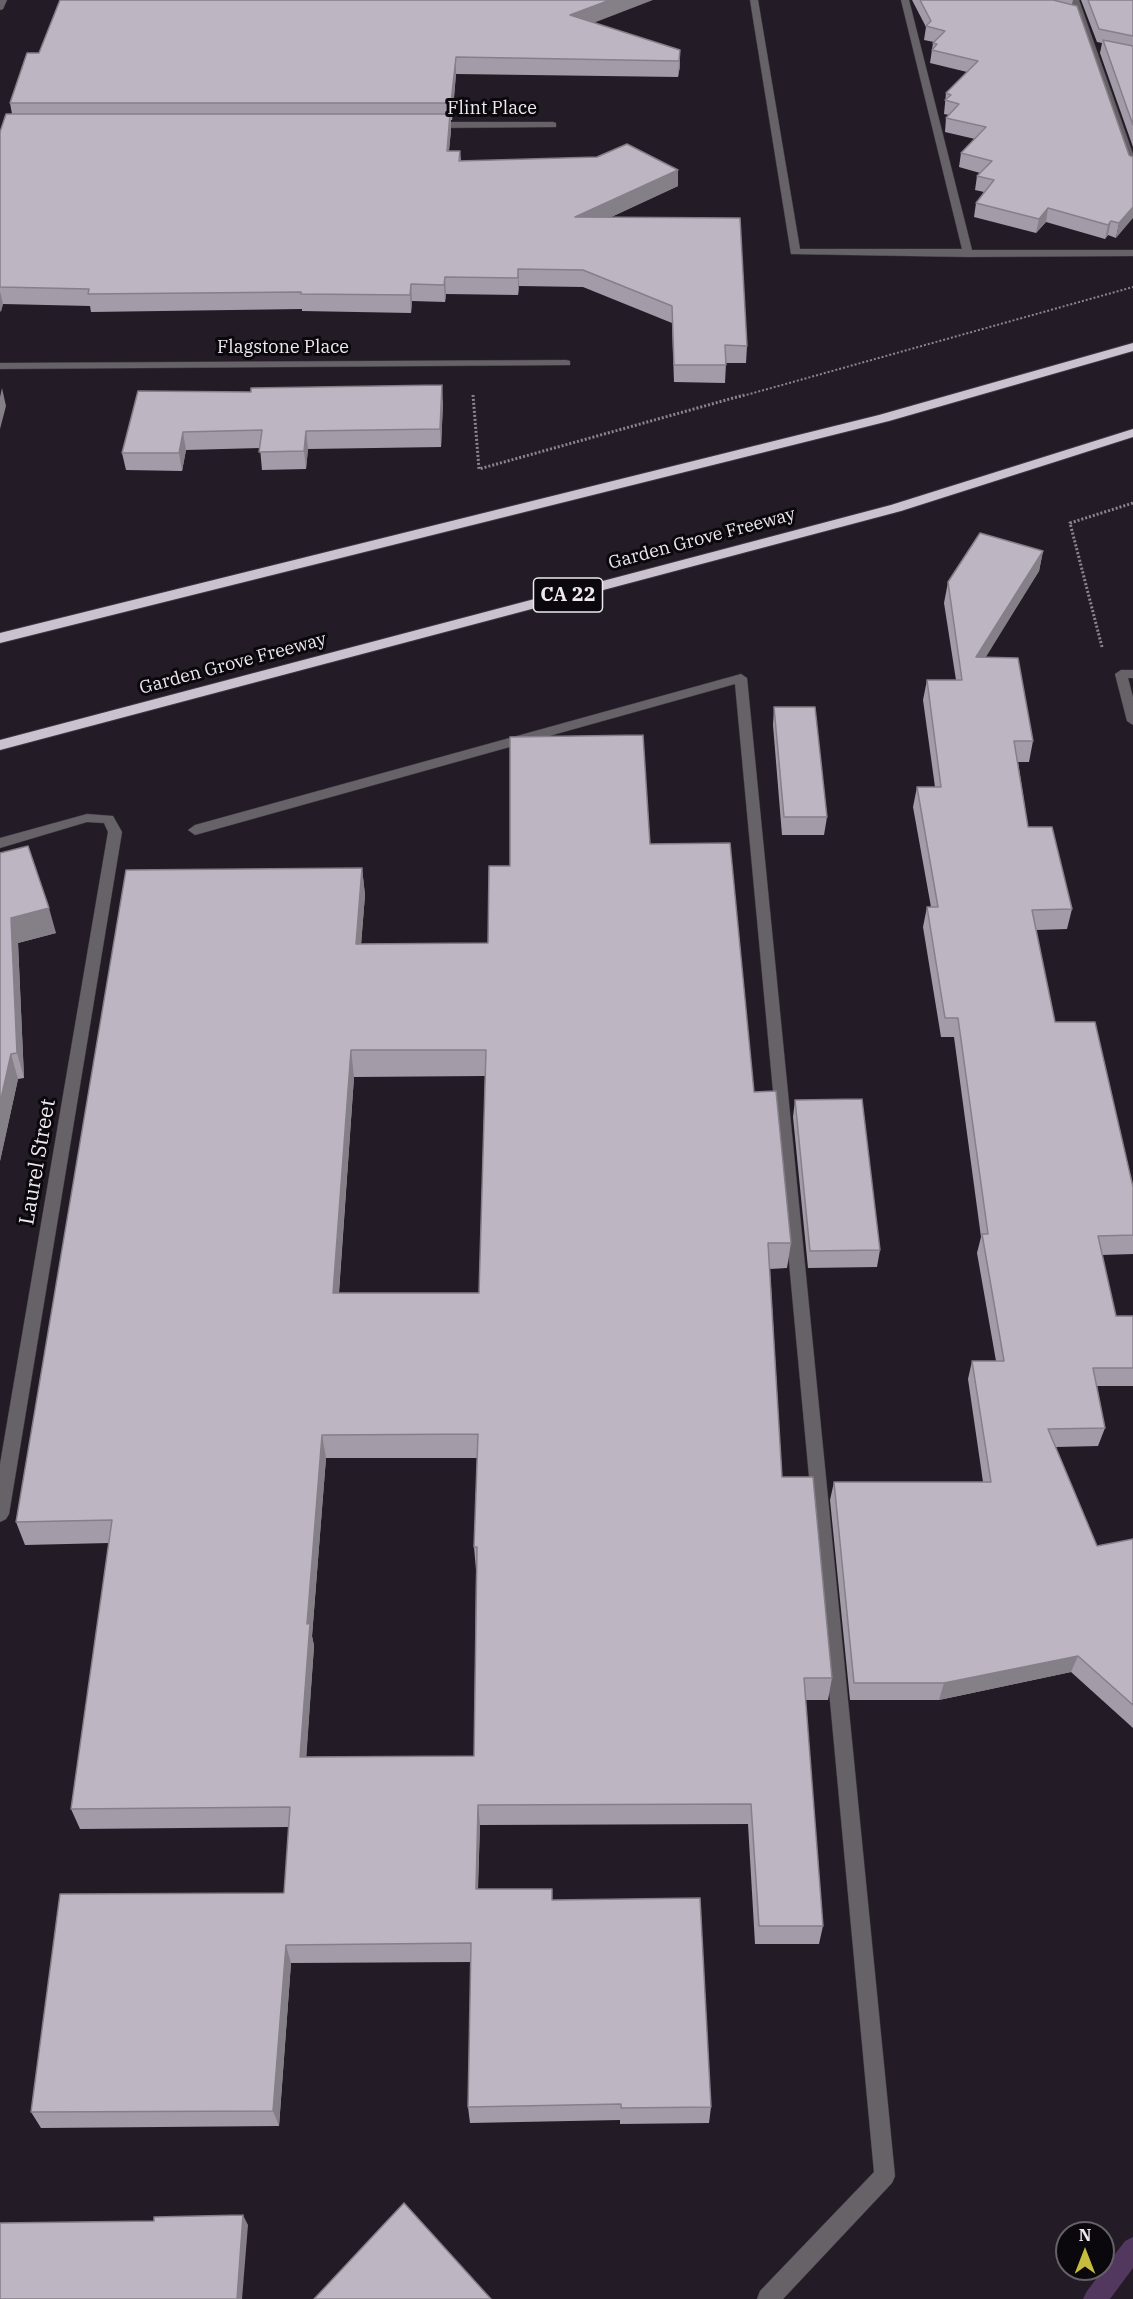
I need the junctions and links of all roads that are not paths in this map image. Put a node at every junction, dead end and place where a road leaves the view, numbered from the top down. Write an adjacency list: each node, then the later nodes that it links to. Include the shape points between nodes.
1 (3, 0): 5 (street)
2 (754, 0): 14 (street, via 795,252)
3 (905, 0): 14 (street)
4 (1075, 0): 7 (street)
5 (0, 7)
6 (1068, 13): 7 (street)
7 (1080, 15): 8 (street)
8 (1092, 46): 9 (street); 12 (street)
9 (1102, 48)
10 (423, 125): 11 (street, Flint Place)
11 (553, 125)
12 (1133, 168)
13 (1133, 253): 14 (street)
14 (968, 254)
15 (1133, 347): 19 (highway, via 884,418)
16 (566, 363): 17 (street, Flagstone Place)
17 (0, 366)
18 (1133, 433): 22 (highway, Garden Grove Freeway / CA 22, via 896,508)
19 (0, 638)
20 (1127, 674): 21 (street)
21 (1133, 721)
22 (0, 746)
23 (195, 830): 26 (street, via 741,678 885,2176)
24 (0, 843): 25 (street, Laurel Street, via 87,818 108,819 115,832)
25 (0, 1514)
26 (768, 2299)

